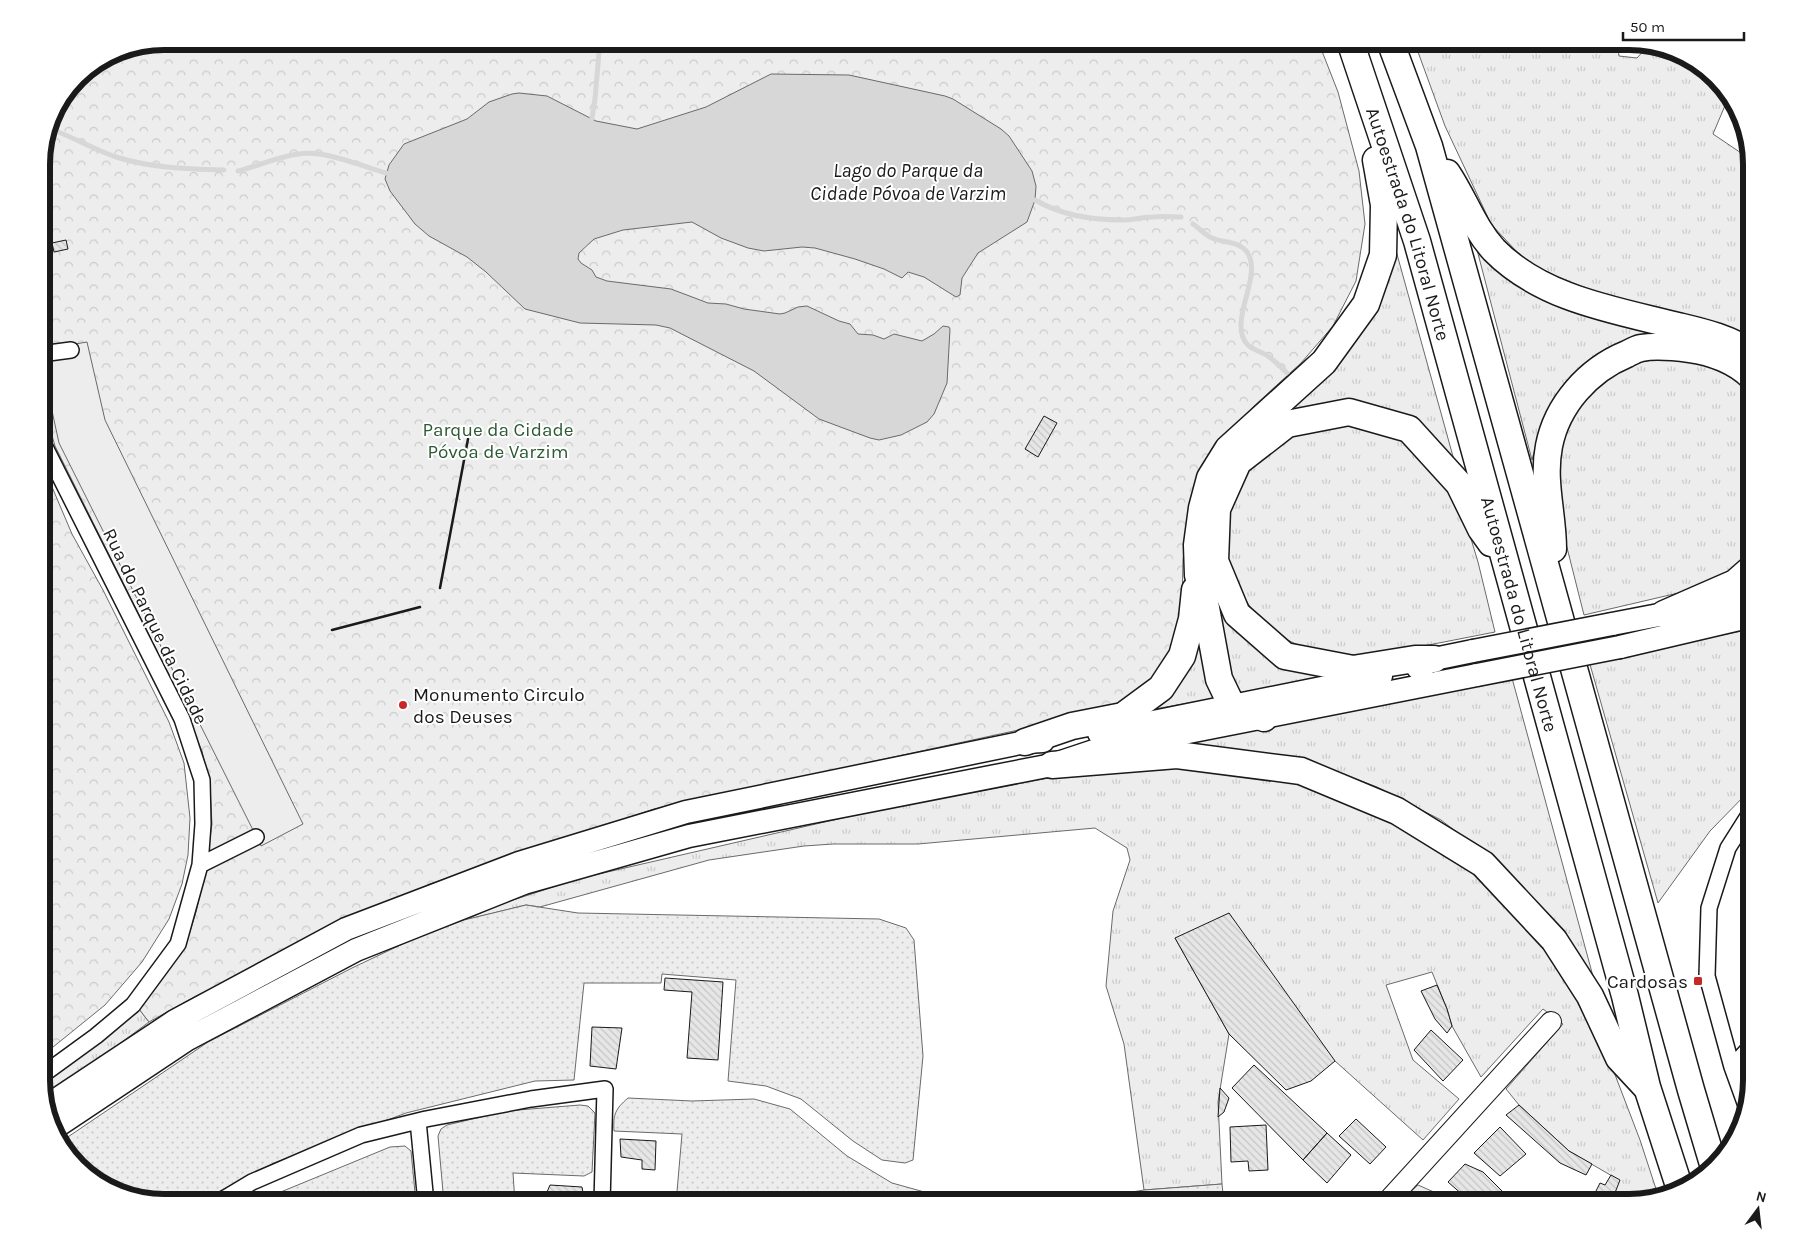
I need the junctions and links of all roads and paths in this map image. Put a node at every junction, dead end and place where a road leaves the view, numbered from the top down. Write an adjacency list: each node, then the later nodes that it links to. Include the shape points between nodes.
1 (1353, 50): 3 (highway, Autoestrada do Litoral Norte)
2 (1393, 50): 4 (highway, Autoestrada do Litoral Norte)
3 (1378, 122): 10 (highway, Autoestrada do Litoral Norte, via 1417,241); 11 (highway, via 1375,156 1384,204 1383,255 1366,304 1324,362 1228,449 1210,478 1197,545)
4 (1429, 146): 5 (highway, via 1494,250 1526,276 1556,292 1695,330); 13 (highway, Autoestrada do Litoral Norte)
5 (1743, 349)
6 (71, 350): 7 (street)
7 (50, 353)
8 (1743, 369): 13 (highway, via 1700,351 1672,347 1640,348 1610,362 1579,387 1559,416 1549,446 1546,476 1553,537)
9 (50, 455): 24 (street, Rua do Parque da Cidade, via 182,719 202,780)
10 (1507, 567): 17 (highway, via 1481,529 1459,484 1408,429 1349,412 1287,424 1238,462 1217,509 1215,561 1238,614 1285,656 1353,669); 29 (highway, Autoestrada do Litoral Norte)
11 (1198, 575): 18 (highway, via 1219,679); 20 (highway, via 1192,619 1182,656 1160,688 1123,716 1072,726)
12 (1743, 576): 15 (highway, via 1735,583)
13 (1554, 592): 34 (highway, Autoestrada do Litoral Norte)
14 (1743, 601): 15 (main road, via 1683,614)
15 (1664, 614): 17 (main road, bridge)
16 (1743, 618): 19 (main road, bridge, via 1620,647)
17 (1434, 659): 18 (main road, via 1419,668)
18 (1232, 706): 19 (highway); 20 (main road, via 1076,738)
19 (1264, 718): 21 (main road, via 1096,750)
20 (1025, 742): 31 (main road, via 686,812 519,863 346,929 175,1021)
21 (1052, 765): 29 (highway, via 1177,756 1301,771 1397,811 1483,864 1554,940 1590,996 1619,1058); 33 (main road, via 690,836 524,883 356,950 186,1040)
22 (1743, 824): 27 (street, via 1728,848 1709,908 1707,976)
23 (256, 837): 24 (street)
24 (200, 865): 28 (street, Rua do Parque da Cidade, via 178,944 134,1006)
25 (1551, 1022): 39 (street)
26 (1743, 1055): 27 (street)
27 (1732, 1067): 30 (street)
28 (50, 1070)
29 (1647, 1087): 35 (highway, Autoestrada do Litoral Norte)
30 (1742, 1095)
31 (52, 1103)
32 (418, 1121): 36 (street, via 361,1135 252,1182); 37 (street); 38 (street, via 531,1099 605,1089)
33 (60, 1124)
34 (1712, 1158)
35 (1678, 1182)
36 (232, 1194)
37 (425, 1194)
38 (602, 1194)
39 (1394, 1194)

